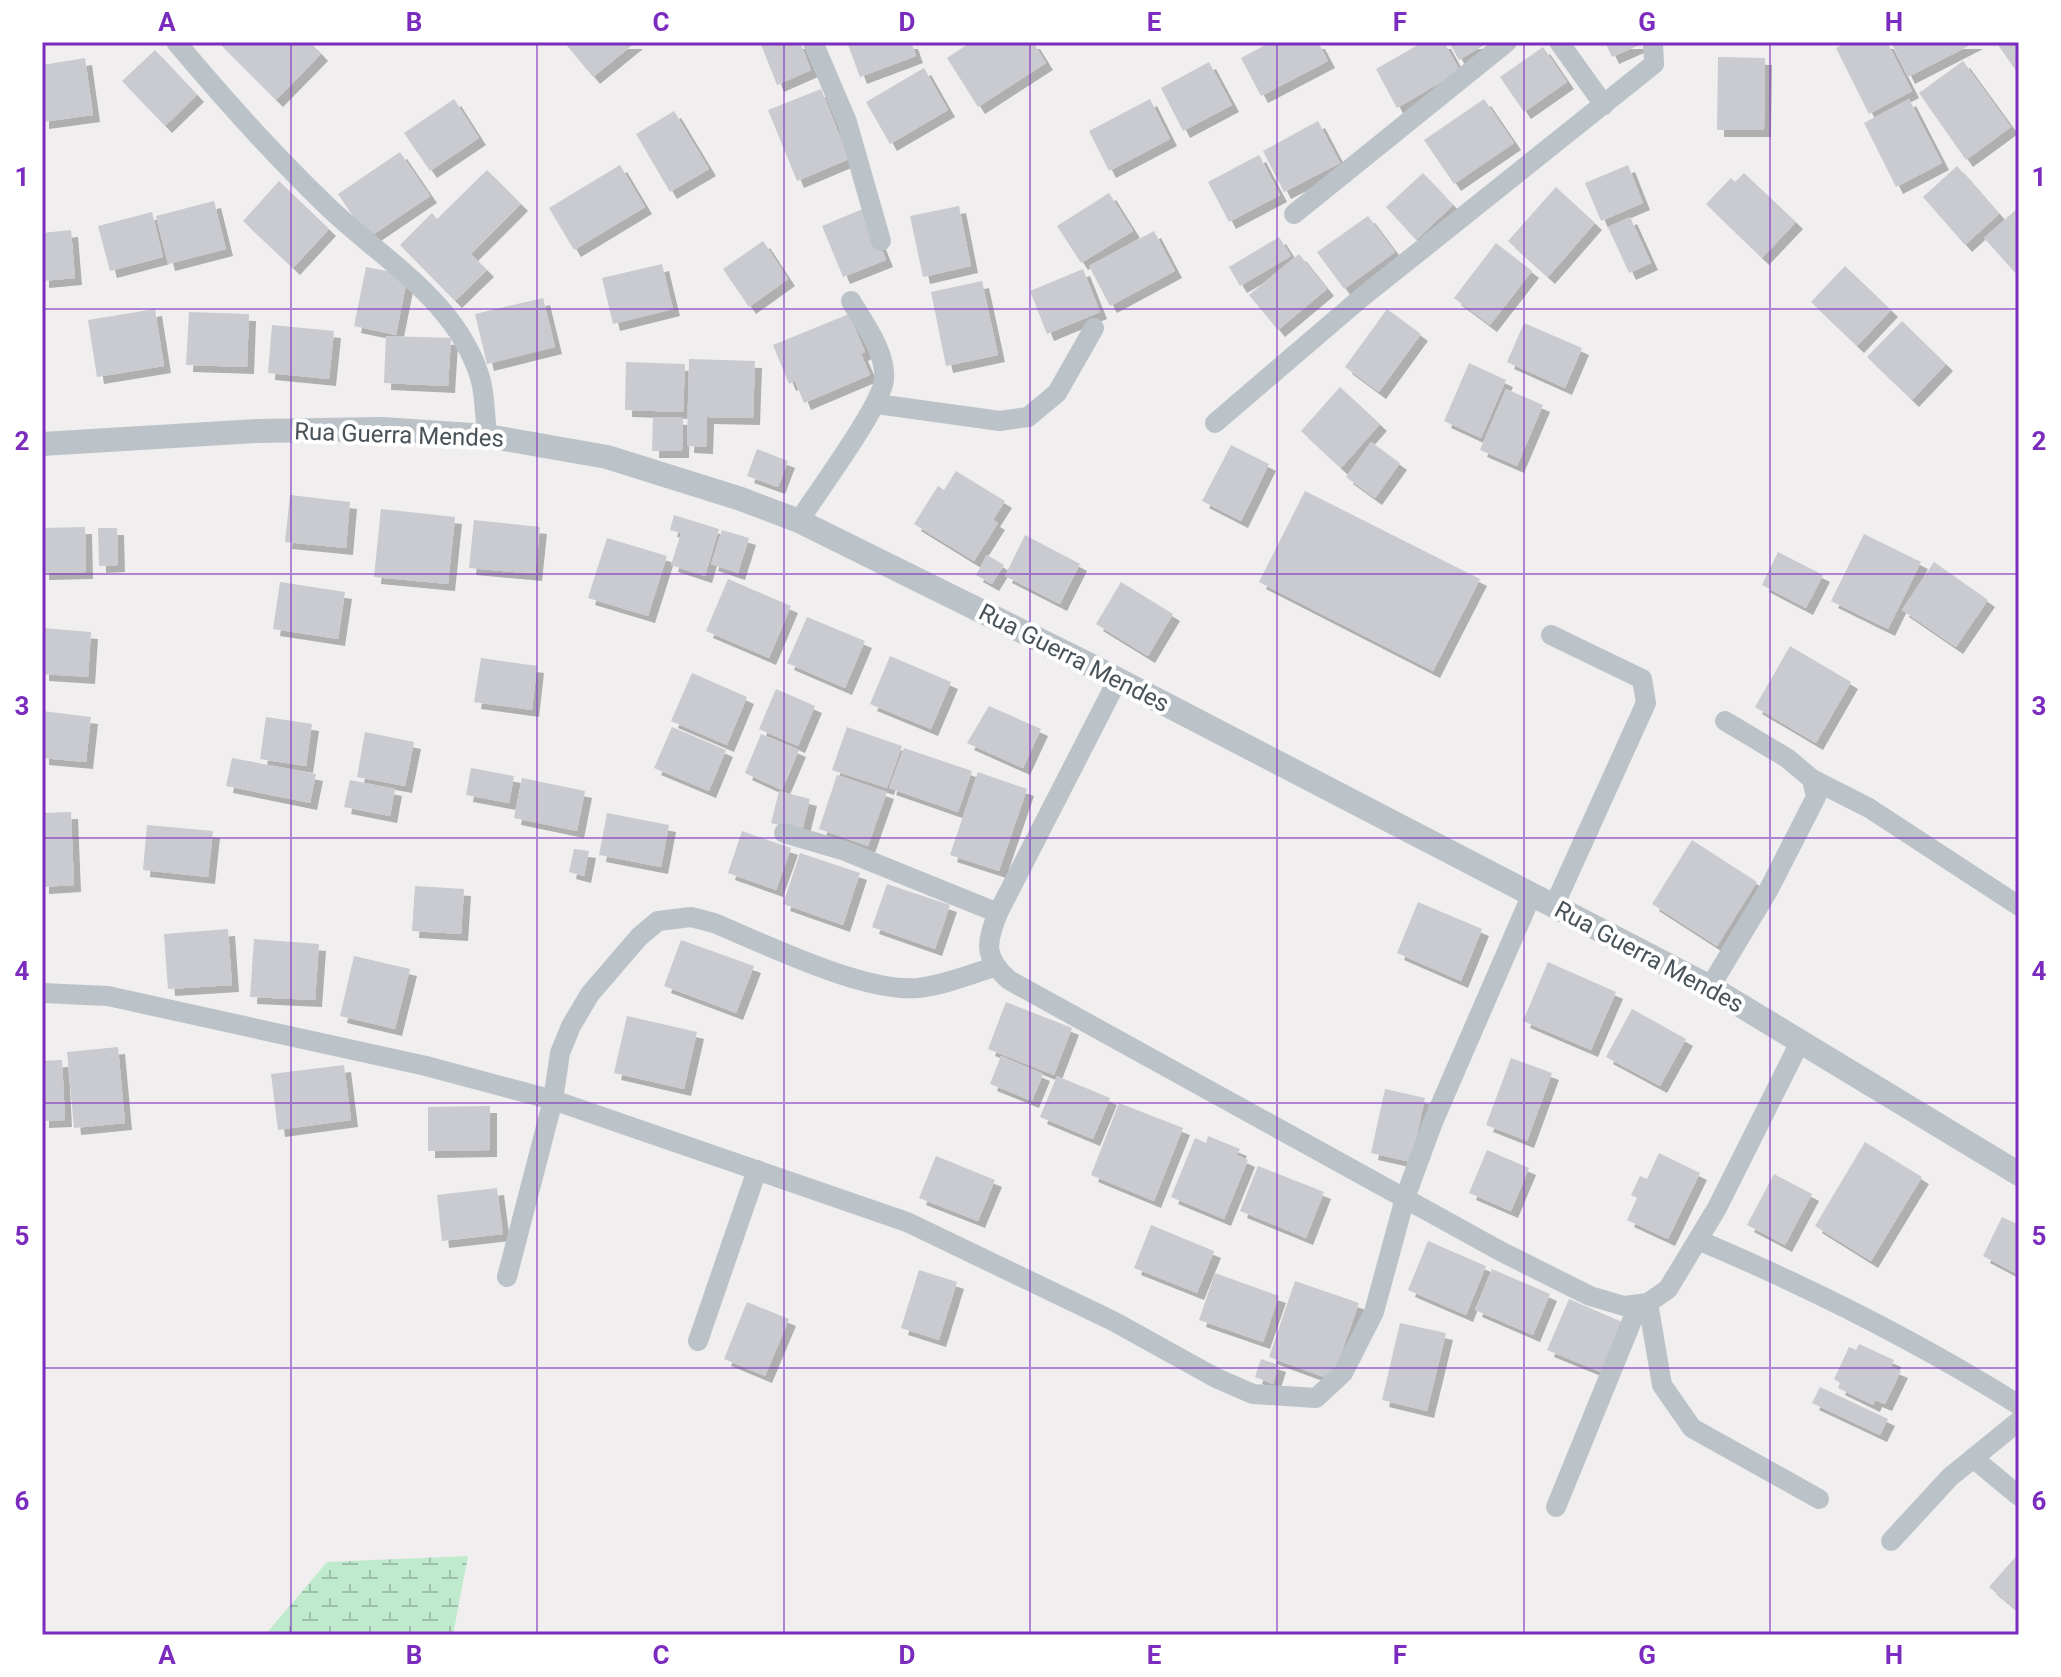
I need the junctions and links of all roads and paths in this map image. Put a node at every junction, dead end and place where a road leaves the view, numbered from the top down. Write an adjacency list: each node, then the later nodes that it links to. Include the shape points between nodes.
1 (176, 42): 13 (street, via 312,192 418,283 447,317 481,382)
2 (813, 42): 8 (street, via 847,122)
3 (1507, 42): 7 (street)
4 (1559, 42): 6 (street)
5 (1653, 42): 6 (street, via 1654,64)
6 (1604, 105): 12 (street, via 1361,298)
7 (1294, 214)
8 (881, 241)
9 (851, 301): 11 (street, via 877,347 885,379)
10 (1094, 328): 11 (street, via 1057,393 1028,417 1000,421)
11 (877, 404): 15 (street)
12 (1215, 423)
13 (487, 436): 14 (street, Rua Guerra Mendes, via 382,429 257,431); 15 (street, Rua Guerra Mendes, via 607,457)
14 (42, 444)
15 (799, 521): 17 (street, Rua Guerra Mendes)
16 (1551, 635): 22 (street, via 1642,679 1646,703)
17 (1118, 679): 21 (street, Rua Guerra Mendes); 24 (street)
18 (1725, 721): 19 (street)
19 (1812, 779): 23 (street, via 1869,808); 26 (street, via 1815,804)
20 (784, 833): 24 (street, via 845,851)
21 (1532, 894): 22 (street, Rua Guerra Mendes); 32 (street)
22 (1554, 906): 26 (street, Rua Guerra Mendes)
23 (2019, 906)
24 (998, 913): 25 (street, via 988,951)
25 (994, 967): 29 (street, via 946,982 895,988 714,923 691,917 658,921 590,994 571,1026 560,1053); 32 (street)
26 (1710, 987): 28 (street, Rua Guerra Mendes)
27 (42, 993): 29 (street, via 108,996 426,1066)
28 (1800, 1042): 31 (street, Rua Guerra Mendes); 33 (street)
29 (553, 1100): 30 (street); 34 (street)
30 (757, 1170): 32 (street, via 907,1222 1113,1321 1216,1378 1253,1394 1290,1398 1316,1398 1343,1373 1374,1312); 36 (street)
31 (2019, 1174)
32 (1405, 1198): 35 (street, via 1590,1296 1624,1306)
33 (1698, 1240): 35 (street, via 1668,1289); 37 (street, via 1792,1280 1929,1350)
34 (507, 1277)
35 (1643, 1304): 41 (street, via 1662,1385 1692,1428); 42 (street)
36 (698, 1341)
37 (2019, 1405)
38 (2019, 1421): 39 (street)
39 (1973, 1458): 40 (street); 43 (street)
40 (2019, 1496)
41 (1819, 1499)
42 (1556, 1507)
43 (1891, 1541)

